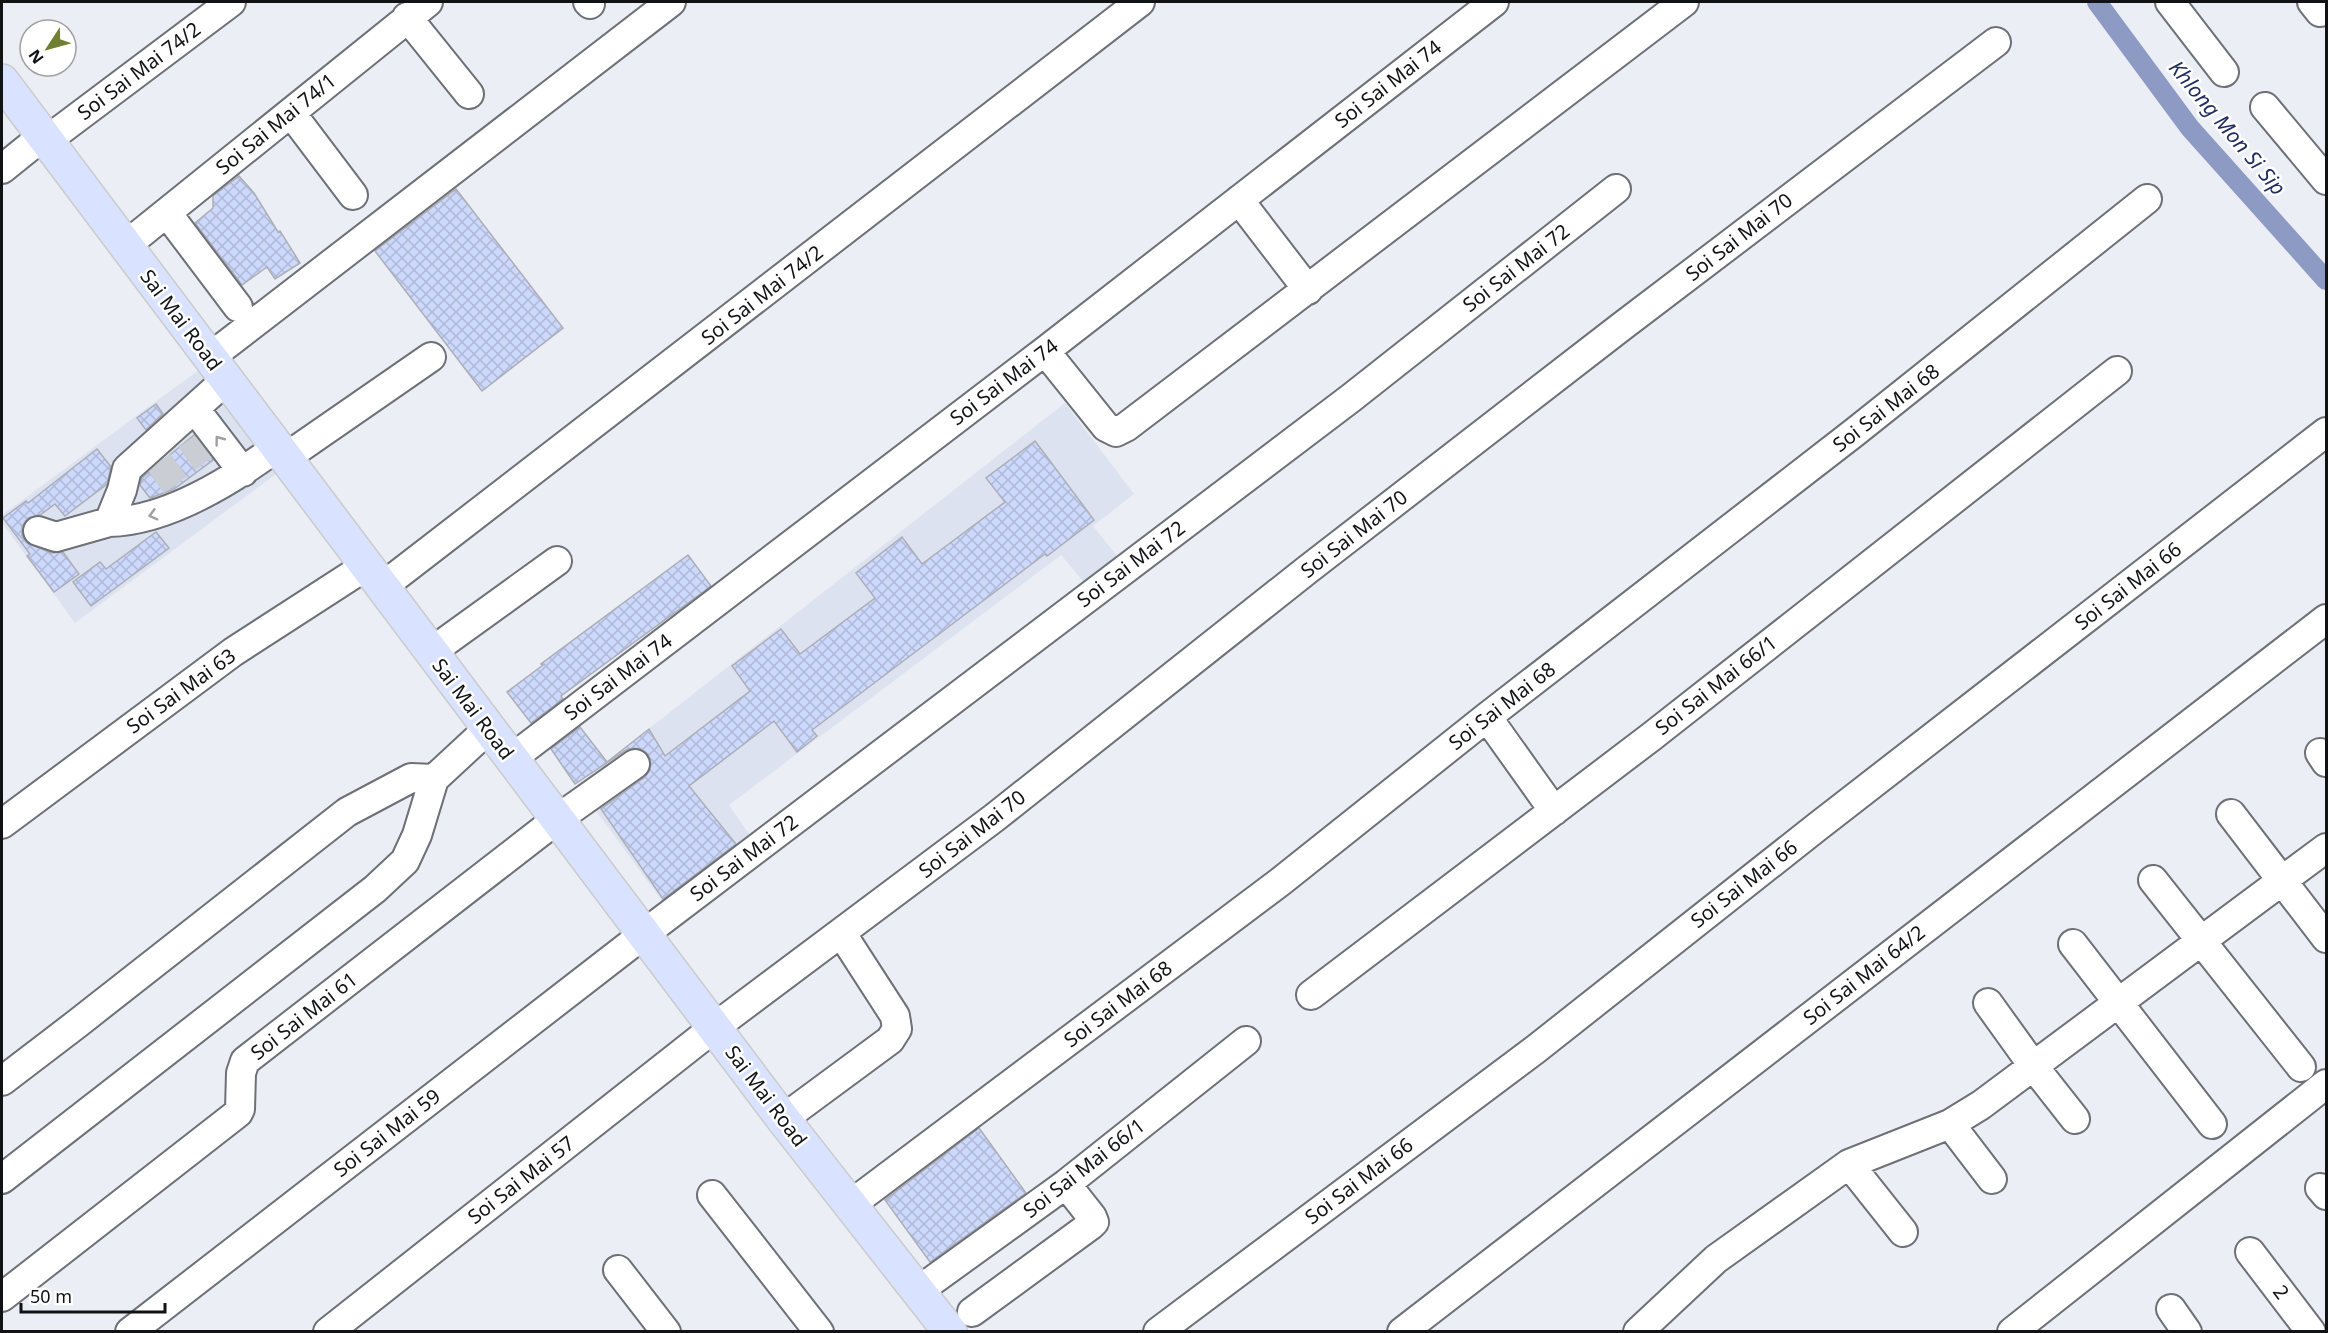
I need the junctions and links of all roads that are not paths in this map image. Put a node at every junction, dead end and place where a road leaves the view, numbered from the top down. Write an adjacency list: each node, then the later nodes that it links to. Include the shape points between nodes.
1 (231, 2): 14 (street, Soi Sai Mai 74/2)
2 (671, 2): 27 (street)
3 (1140, 2): 36 (street, Soi Sai Mai 74/2)
4 (1494, 2): 20 (street, Soi Sai Mai 74)
5 (1684, 2): 23 (street)
6 (2170, 2): 9 (street)
7 (417, 9): 11 (street); 13 (street, Soi Sai Mai 74/1)
8 (1996, 42): 52 (street, Soi Sai Mai 70, via 1612,334)
9 (2224, 72)
10 (2, 81): 14 (main road, Sai Mai Road)
11 (469, 94)
12 (2265, 107): 16 (street)
13 (291, 113): 18 (street); 21 (street, Soi Sai Mai 74/1)
14 (45, 138): 15 (street, Soi Sai Mai 74/2); 22 (main road, Sai Mai Road)
15 (2, 169)
16 (2326, 180)
17 (1616, 189): 51 (street, Soi Sai Mai 72, via 1351,398)
18 (353, 195)
19 (2147, 199): 39 (street, Soi Sai Mai 68, via 1855,432)
20 (1239, 200): 23 (street); 25 (street, Soi Sai Mai 74)
21 (167, 213): 22 (street, Soi Sai Mai 74/1); 24 (street)
22 (123, 244): 27 (main road, Sai Mai Road)
23 (1308, 290): 25 (street, via 1116,432 1106,427)
24 (238, 307)
25 (1045, 351): 41 (street, Soi Sai Mai 74)
26 (431, 357): 31 (street)
27 (218, 369): 29 (street); 31 (main road, Sai Mai Road)
28 (2117, 371): 44 (street, Soi Sai Mai 66/1)
29 (188, 424): 32 (street, one-way to 29); 33 (street, via 154,456 127,469)
30 (2326, 432): 86 (street, Soi Sai Mai 66, via 1536,1049)
31 (281, 453): 32 (street); 36 (main road, Sai Mai Road)
32 (224, 473): 33 (street, one-way to 33, via 182,494 162,513)
33 (109, 522): 34 (street, via 56,537)
34 (38, 531)
35 (557, 561): 38 (street)
36 (374, 576): 38 (main road, Sai Mai Road); 47 (street, Soi Sai Mai 63, via 233,652)
37 (2326, 619): 87 (street, Soi Sai Mai 64/2)
38 (431, 652): 40 (main road, Sai Mai Road)
39 (1487, 717): 44 (street); 74 (street, Soi Sai Mai 68, via 1281,882)
40 (488, 729): 41 (main road, Sai Mai Road); 43 (street)
41 (511, 759): 46 (main road, Sai Mai Road)
42 (635, 764): 46 (street, Soi Sai Mai 61)
43 (434, 778): 63 (street, via 411,778 347,812); 70 (street, via 405,861 375,889)
44 (1554, 811): 56 (street, Soi Sai Mai 66/1)
45 (2231, 814): 50 (street)
46 (556, 820): 51 (main road, Sai Mai Road); 79 (street, Soi Sai Mai 61, via 245,1061 239,1111)
47 (2, 824)
48 (2326, 848): 50 (street)
49 (2152, 880): 54 (street)
50 (2282, 882): 53 (street); 54 (street)
51 (644, 934): 59 (main road, Sai Mai Road); 82 (street, Soi Sai Mai 59)
52 (842, 934): 59 (street, Soi Sai Mai 70); 65 (street, via 895,1016 897,1029 890,1040)
53 (2326, 938)
54 (2202, 942): 58 (street); 61 (street)
55 (2073, 944): 58 (street)
56 (1311, 995)
57 (1988, 1003): 62 (street)
58 (2118, 1004): 62 (street); 68 (street)
59 (715, 1027): 65 (main road, Sai Mai Road); 83 (street, Soi Sai Mai 57)
60 (1246, 1041): 72 (street, Soi Sai Mai 66/1)
61 (2301, 1066)
62 (2034, 1067): 66 (street); 67 (street)
63 (2, 1081)
64 (2326, 1084): 89 (street)
65 (783, 1119): 74 (main road, Sai Mai Road)
66 (2076, 1119)
67 (1950, 1124): 69 (street); 71 (street)
68 (2212, 1124)
69 (1849, 1164): 75 (street); 88 (street, via 1716,1259)
70 (2, 1179)
71 (1992, 1179)
72 (1066, 1184): 78 (street, Soi Sai Mai 66/1); 81 (street, via 1094,1222)
73 (712, 1195): 85 (street)
74 (850, 1205): 78 (main road, Sai Mai Road)
75 (1903, 1232)
76 (2250, 1252): 91 (street, 2)
77 (618, 1270): 84 (street)
78 (918, 1291): 81 (main road, Sai Mai Road)
79 (2, 1297)
80 (2171, 1309): 90 (street)
81 (950, 1325)
82 (130, 1332)
83 (328, 1332)
84 (666, 1332)
85 (819, 1332)
86 (1158, 1332)
87 (1402, 1332)
88 (1638, 1332)
89 (2012, 1332)
90 (2187, 1332)
91 (2311, 1332)

